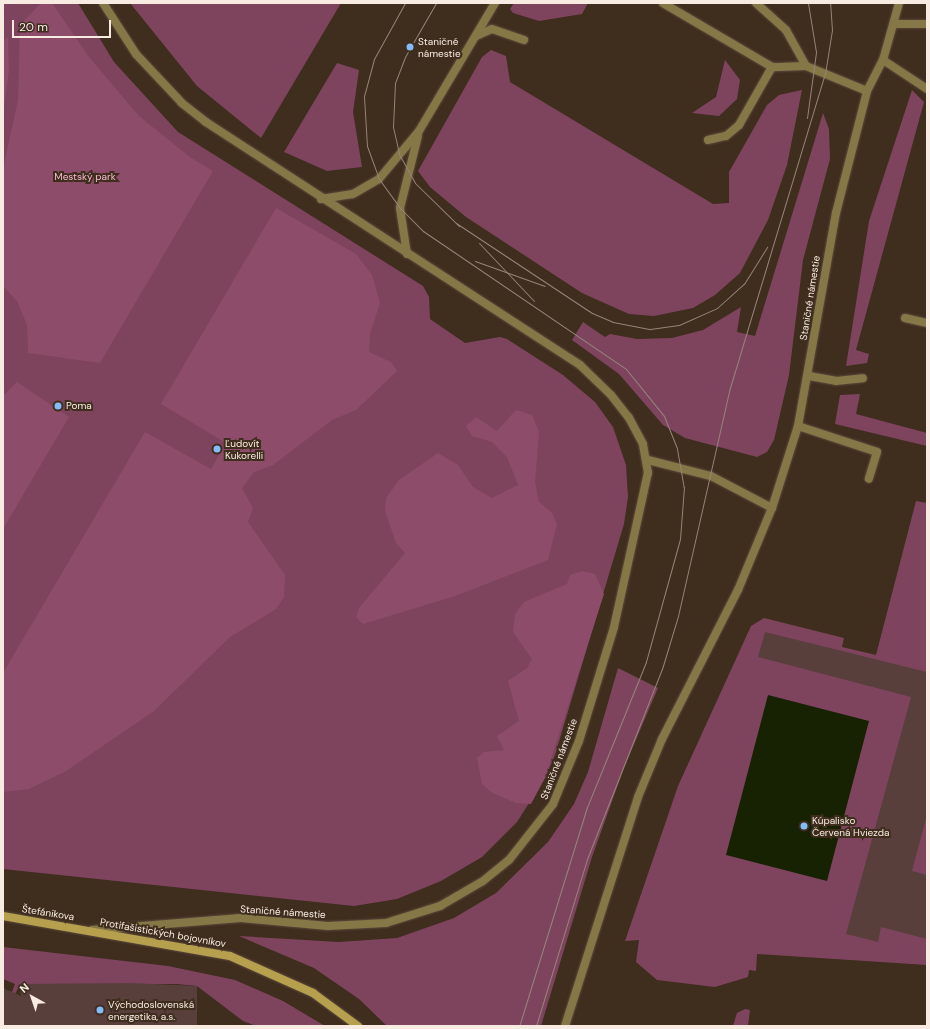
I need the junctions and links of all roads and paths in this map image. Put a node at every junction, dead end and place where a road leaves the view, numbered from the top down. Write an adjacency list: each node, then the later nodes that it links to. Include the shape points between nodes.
1 (103, 3): 17 (street, Staničné námestie, via 136,54 182,103)
2 (495, 3): 8 (street)
3 (663, 3): 12 (street)
4 (756, 3): 11 (street, via 786,30)
5 (899, 3): 6 (street, Staničné námestie)
6 (895, 24): 7 (street); 10 (street, Staničné námestie)
7 (927, 24)
8 (476, 36): 9 (street, via 492,29); 15 (street)
9 (524, 40)
10 (883, 60): 13 (street); 14 (street, Staničné námestie)
11 (806, 66): 12 (street); 14 (street)
12 (772, 67): 16 (street, via 739,125 726,136)
13 (927, 89)
14 (867, 91): 21 (street, Staničné námestie, via 818,300)
15 (419, 131): 17 (street, via 367,188 353,194); 18 (street, via 400,208)
16 (708, 140)
17 (321, 199): 18 (street, Staničné námestie)
18 (407, 254): 24 (street, Staničné námestie, via 580,365 621,405)
19 (905, 318): 20 (street)
20 (927, 323)
21 (809, 376): 22 (street, via 836,381); 23 (street, Staničné námestie)
22 (863, 378)
23 (798, 426): 25 (street, via 877,452); 26 (street, Staničné námestie)
24 (648, 460): 26 (street, via 711,476); 28 (street, Staničné námestie, via 647,486 614,627 579,741 553,804 509,860 484,880 440,906 386,923 328,926 241,918)
25 (869, 480)
26 (772, 508): 30 (street, Staničné námestie, via 738,590 662,739 638,797)
27 (3, 916): 28 (street, Štefánikova)
28 (89, 930): 29 (street, Protifašistických bojovníkov, via 206,950 255,964 313,993)
29 (358, 1026)
30 (565, 1026)

